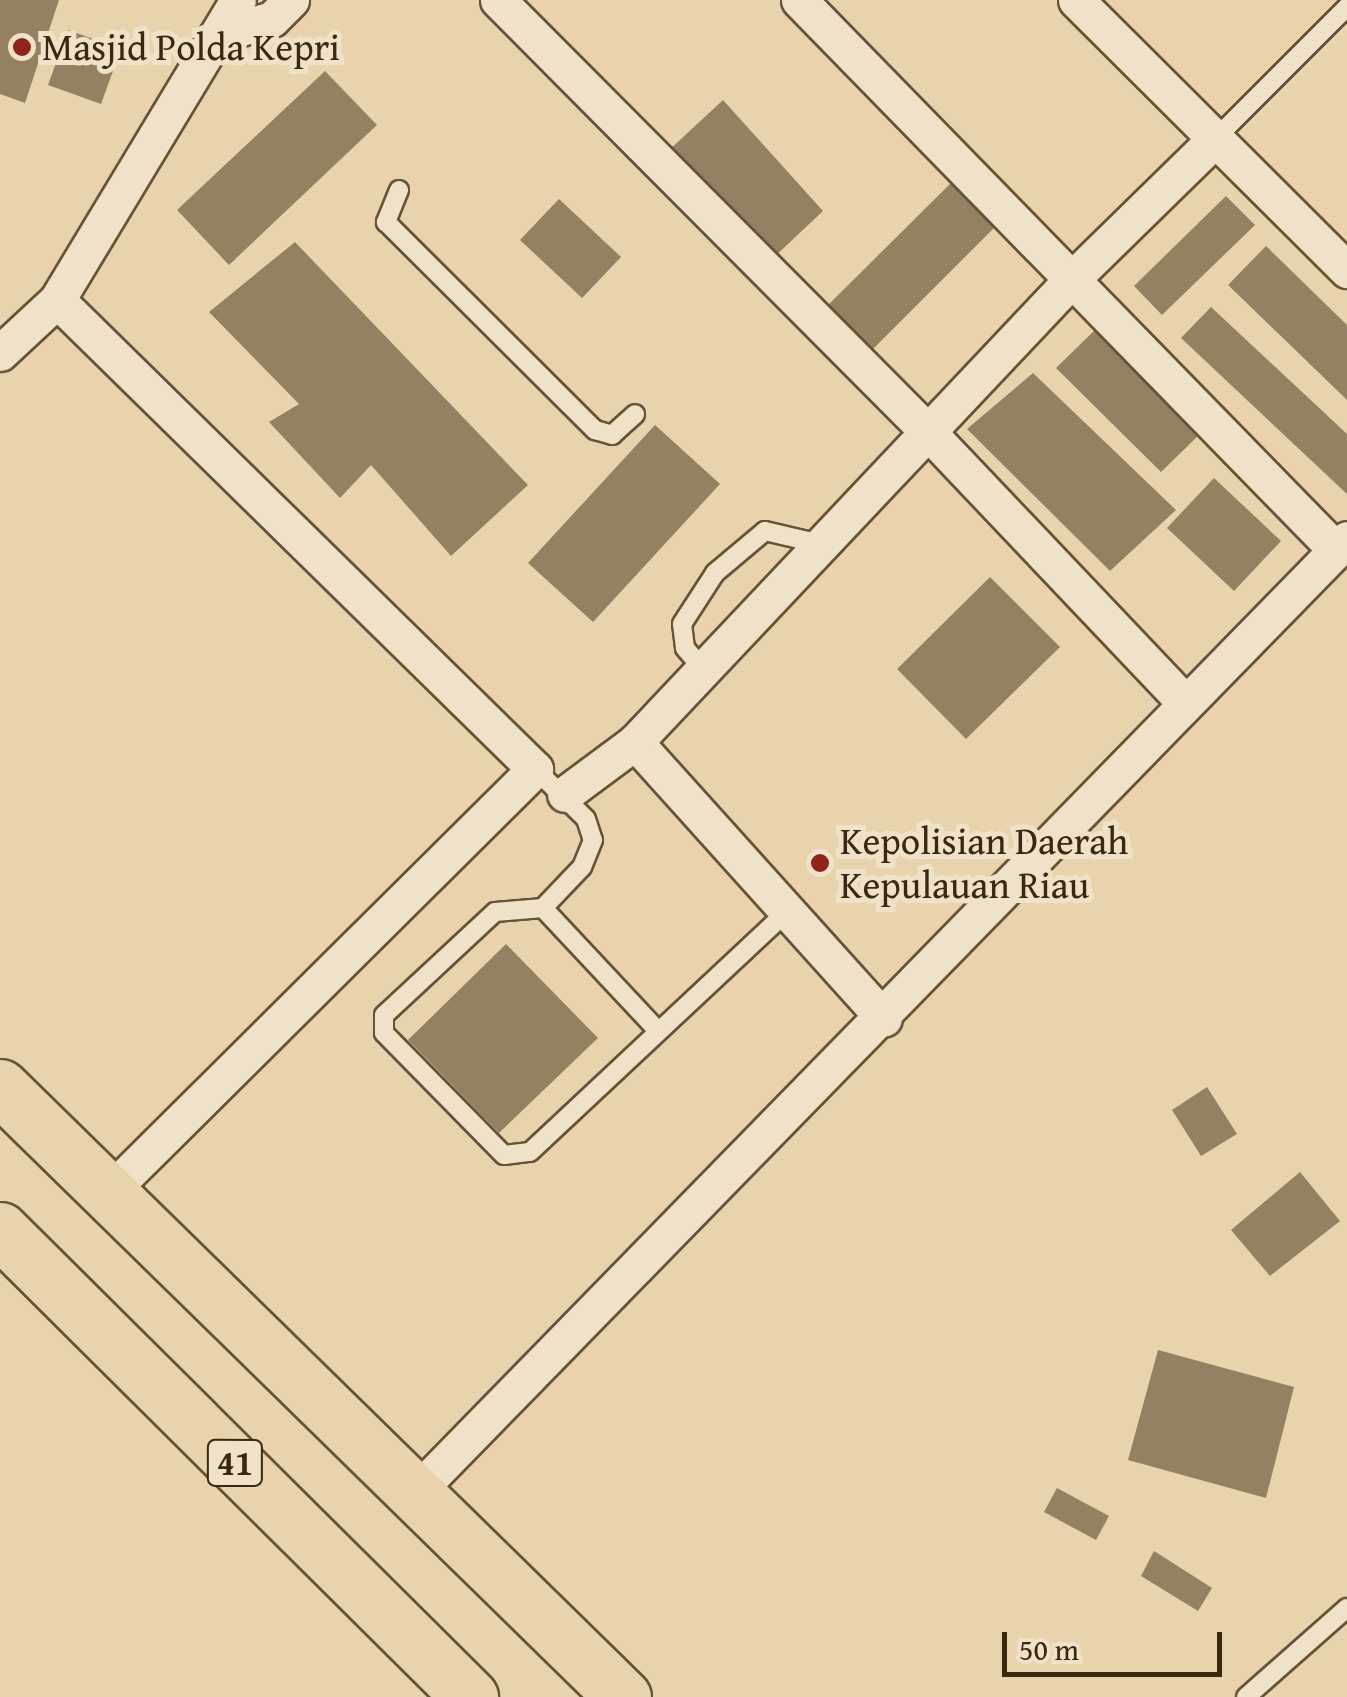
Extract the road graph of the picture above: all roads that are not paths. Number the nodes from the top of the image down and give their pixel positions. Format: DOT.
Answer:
graph roads {
  1 [pos="238,0"];
  2 [pos="498,0"];
  3 [pos="799,0"];
  4 [pos="1076,0"];
  5 [pos="271,6"];
  6 [pos="1346,9"];
  7 [pos="224,33"];
  8 [pos="1216,139"];
  9 [pos="399,190"];
  10 [pos="1347,270"];
  11 [pos="1070,280"];
  12 [pos="56,300"];
  13 [pos="0,354"];
  14 [pos="635,414"];
  15 [pos="930,434"];
  16 [pos="820,544"];
  17 [pos="1341,544"];
  18 [pos="704,670"];
  19 [pos="1184,702"];
  20 [pos="635,742"];
  21 [pos="535,769"];
  22 [pos="565,794"];
  23 [pos="543,908"];
  24 [pos="790,908"];
  25 [pos="884,1019"];
  26 [pos="658,1031"];
  27 [pos="0,1087"];
  28 [pos="107,1194"];
  29 [pos="0,1230"];
  30 [pos="418,1490"];
  31 [pos="1347,1608"];
  32 [pos="470,1697"];
  33 [pos="622,1697"];
  34 [pos="1246,1697"];
  1 -- 7 [label="street"];
  2 -- 15 [label="street"];
  3 -- 11 [label="street"];
  4 -- 8 [label="street"];
  5 -- 7 [label="street"];
  6 -- 8 [label="lane"];
  7 -- 12 [label="street"];
  8 -- 10 [label="street"];
  8 -- 11 [label="street"];
  9 -- 14 [label="lane"];
  11 -- 15 [label="street"];
  11 -- 17 [label="street"];
  12 -- 13 [label="street"];
  12 -- 21 [label="street"];
  15 -- 16 [label="street"];
  15 -- 19 [label="street"];
  16 -- 18 [label="street"];
  16 -- 18 [label="lane"];
  17 -- 19 [label="street"];
  18 -- 20 [label="street"];
  19 -- 25 [label="street"];
  20 -- 22 [label="street"];
  20 -- 24 [label="street"];
  21 -- 22 [label="lane"];
  21 -- 28 [label="street"];
  22 -- 23 [label="lane"];
  23 -- 26 [label="lane"];
  23 -- 26 [label="lane"];
  24 -- 25 [label="street"];
  24 -- 26 [label="lane"];
  25 -- 30 [label="street"];
  27 -- 28 [label="highway"];
  28 -- 30 [label="highway"];
  29 -- 32 [label="highway, 41"];
  30 -- 33 [label="highway"];
  31 -- 34 [label="lane"];
}
